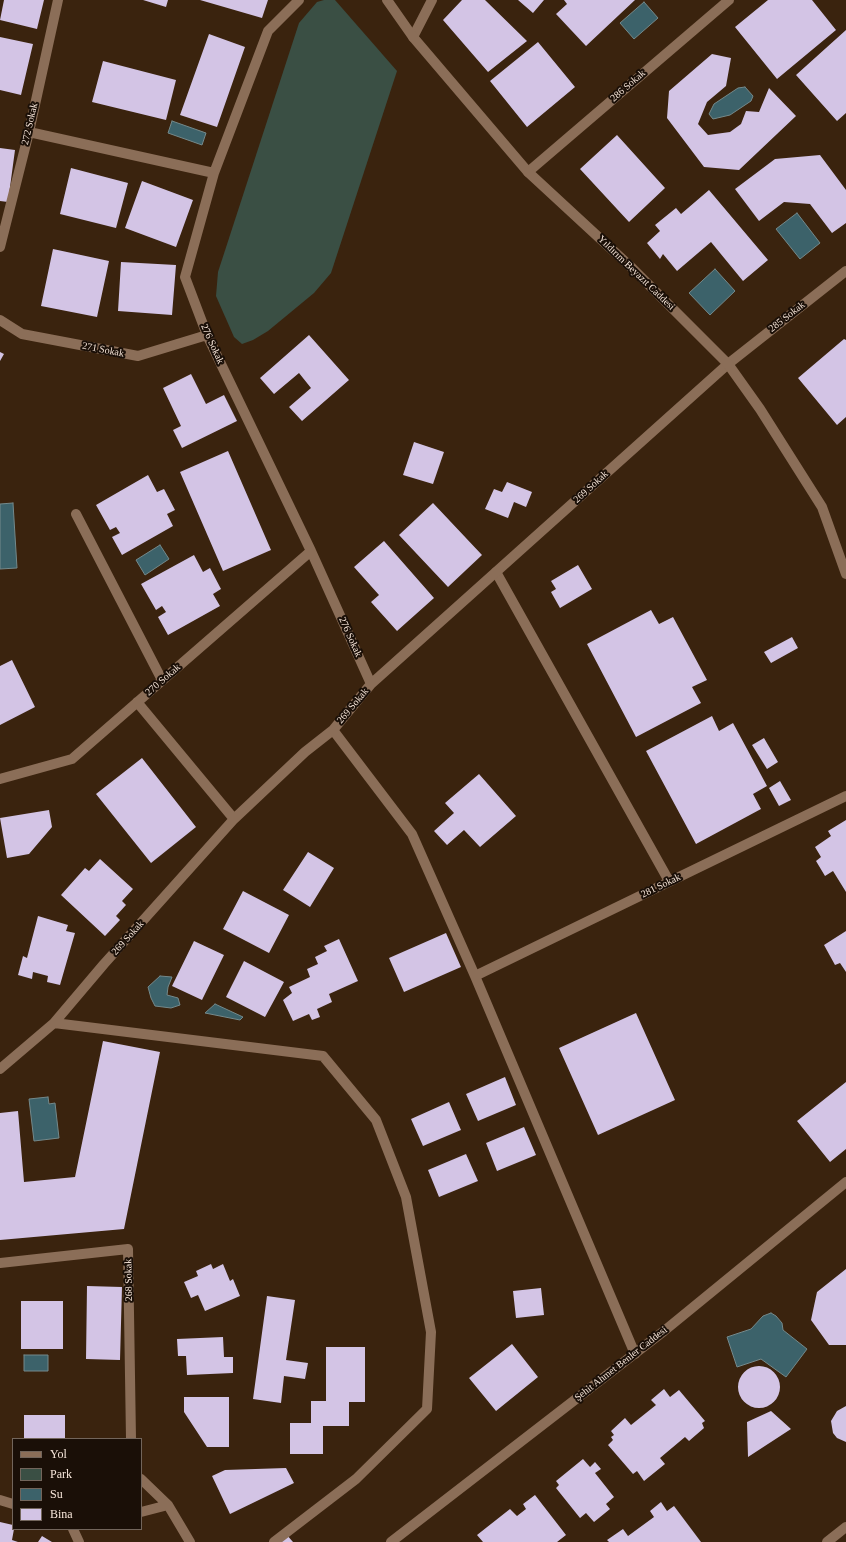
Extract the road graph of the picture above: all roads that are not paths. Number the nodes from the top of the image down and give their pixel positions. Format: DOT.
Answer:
graph roads {
  1 [pos="58,0"];
  2 [pos="299,0"];
  3 [pos="387,0"];
  4 [pos="432,0"];
  5 [pos="729,0"];
  6 [pos="413,37"];
  7 [pos="29,132"];
  8 [pos="528,172"];
  9 [pos="214,173"];
  10 [pos="0,247"];
  11 [pos="846,271"];
  12 [pos="0,320"];
  13 [pos="207,335"];
  14 [pos="728,364"];
  15 [pos="76,514"];
  16 [pos="311,551"];
  17 [pos="496,572"];
  18 [pos="846,574"];
  19 [pos="162,680"];
  20 [pos="371,684"];
  21 [pos="137,702"];
  22 [pos="333,730"];
  23 [pos="0,779"];
  24 [pos="846,796"];
  25 [pos="234,819"];
  26 [pos="670,881"];
  27 [pos="475,976"];
  28 [pos="54,1023"];
  29 [pos="0,1069"];
  30 [pos="846,1182"];
  31 [pos="0,1263"];
  32 [pos="635,1354"];
  33 [pos="131,1438"];
  34 [pos="142,1480"];
  35 [pos="0,1500"];
  36 [pos="12,1504"];
  37 [pos="168,1505"];
  38 [pos="142,1512"];
  39 [pos="846,1527"];
  40 [pos="74,1530"];
  41 [pos="79,1542"];
  42 [pos="190,1542"];
  43 [pos="274,1542"];
  44 [pos="391,1542"];
  45 [pos="827,1542"];
  1 -- 7 [label="street, 272 Sokak"];
  2 -- 9 [label="street, 276 Sokak"];
  3 -- 6 [label="street, Yıldırım Beyazıt Caddesi"];
  4 -- 6 [label="street"];
  5 -- 8 [label="street, 286 Sokak"];
  6 -- 8 [label="street, Yıldırım Beyazıt Caddesi"];
  7 -- 9 [label="street"];
  7 -- 10 [label="street, 272 Sokak"];
  8 -- 14 [label="street, Yıldırım Beyazıt Caddesi"];
  9 -- 13 [label="street, 276 Sokak"];
  11 -- 14 [label="street, 285 Sokak"];
  12 -- 13 [label="street, 271 Sokak"];
  13 -- 16 [label="street, 276 Sokak"];
  14 -- 17 [label="street, 269 Sokak"];
  14 -- 18 [label="street, Yıldırım Beyazıt Caddesi"];
  15 -- 19 [label="street"];
  16 -- 19 [label="street, 270 Sokak"];
  16 -- 20 [label="street, 276 Sokak"];
  17 -- 20 [label="street, 269 Sokak"];
  17 -- 26 [label="street"];
  19 -- 21 [label="street, 270 Sokak"];
  20 -- 22 [label="street, 269 Sokak"];
  21 -- 23 [label="street, 270 Sokak"];
  21 -- 25 [label="street"];
  22 -- 25 [label="street, 269 Sokak"];
  22 -- 27 [label="street"];
  24 -- 26 [label="street, 281 Sokak"];
  25 -- 28 [label="street, 269 Sokak"];
  26 -- 27 [label="street, 281 Sokak"];
  27 -- 32 [label="street"];
  28 -- 29 [label="street, 269 Sokak"];
  28 -- 43 [label="street"];
  30 -- 32 [label="street, Şehit Ahmet Benler Caddesi"];
  31 -- 33 [label="street, 268 Sokak"];
  32 -- 44 [label="street, Şehit Ahmet Benler Caddesi"];
  34 -- 37 [label="street"];
  35 -- 36 [label="street"];
  37 -- 38 [label="street"];
  37 -- 42 [label="street"];
  39 -- 45 [label="street"];
  40 -- 41 [label="street"];
}
